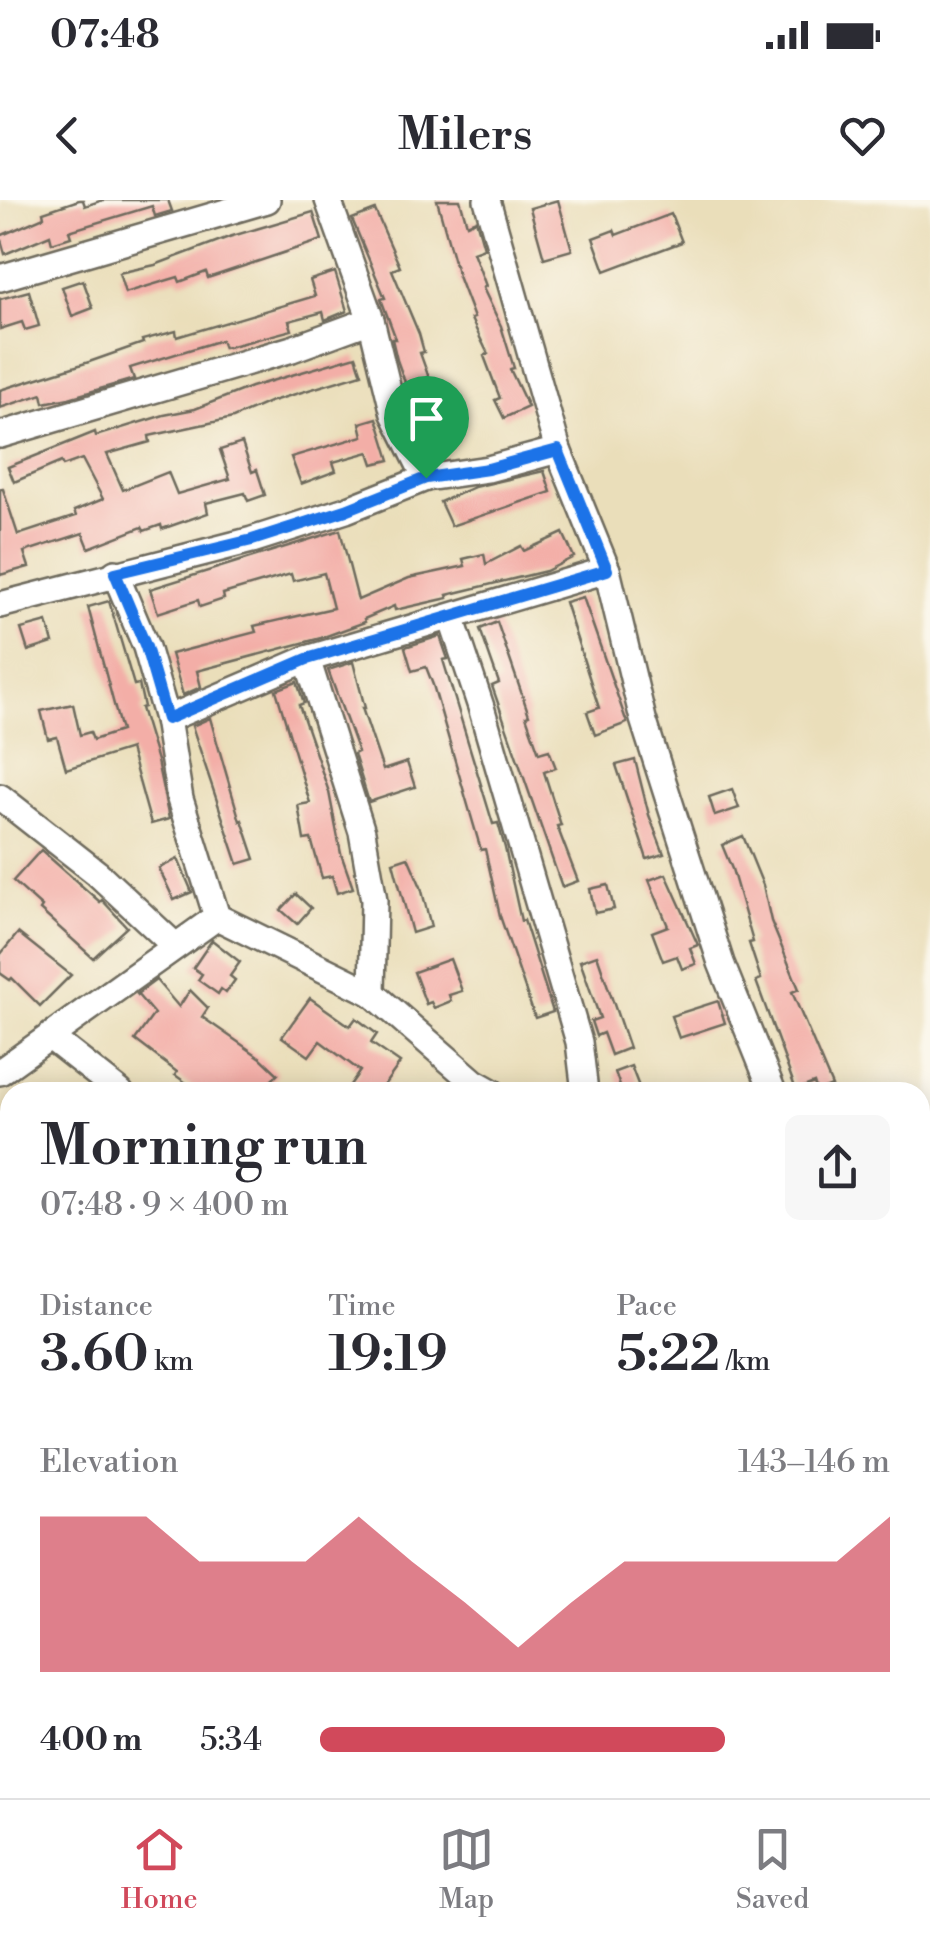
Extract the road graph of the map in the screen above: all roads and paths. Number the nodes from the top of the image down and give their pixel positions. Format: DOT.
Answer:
graph roads {
  1 [pos="266,200"];
  2 [pos="328,200"];
  3 [pos="486,200"];
  4 [pos="0,278"];
  5 [pos="371,320"];
  6 [pos="0,435"];
  7 [pos="558,450"];
  8 [pos="426,478"];
  9 [pos="607,570"];
  10 [pos="115,573"];
  11 [pos="0,604"];
  12 [pos="452,617"];
  13 [pos="307,659"];
  14 [pos="167,719"];
  15 [pos="0,797"];
  16 [pos="217,917"];
  17 [pos="176,946"];
  18 [pos="372,993"];
  19 [pos="50,1037"];
  20 [pos="0,1072"];
  21 [pos="107,1082"];
  22 [pos="474,1082"];
  23 [pos="586,1082"];
  24 [pos="768,1082"];
  1 -- 4 [label="street"];
  2 -- 5 [label="street"];
  3 -- 7 [label="street"];
  5 -- 6 [label="street"];
  5 -- 8 [label="street"];
  7 -- 8 [label="street"];
  7 -- 9 [label="street"];
  8 -- 10 [label="street"];
  9 -- 12 [label="street"];
  9 -- 24 [label="street"];
  10 -- 11 [label="street"];
  10 -- 14 [label="street"];
  12 -- 13 [label="street"];
  12 -- 23 [label="street"];
  13 -- 14 [label="street"];
  13 -- 18 [label="street"];
  14 -- 16 [label="street"];
  15 -- 17 [label="street"];
  16 -- 17 [label="street"];
  16 -- 18 [label="street"];
  17 -- 19 [label="street"];
  18 -- 22 [label="street"];
  19 -- 20 [label="street"];
  19 -- 21 [label="street"];
}
